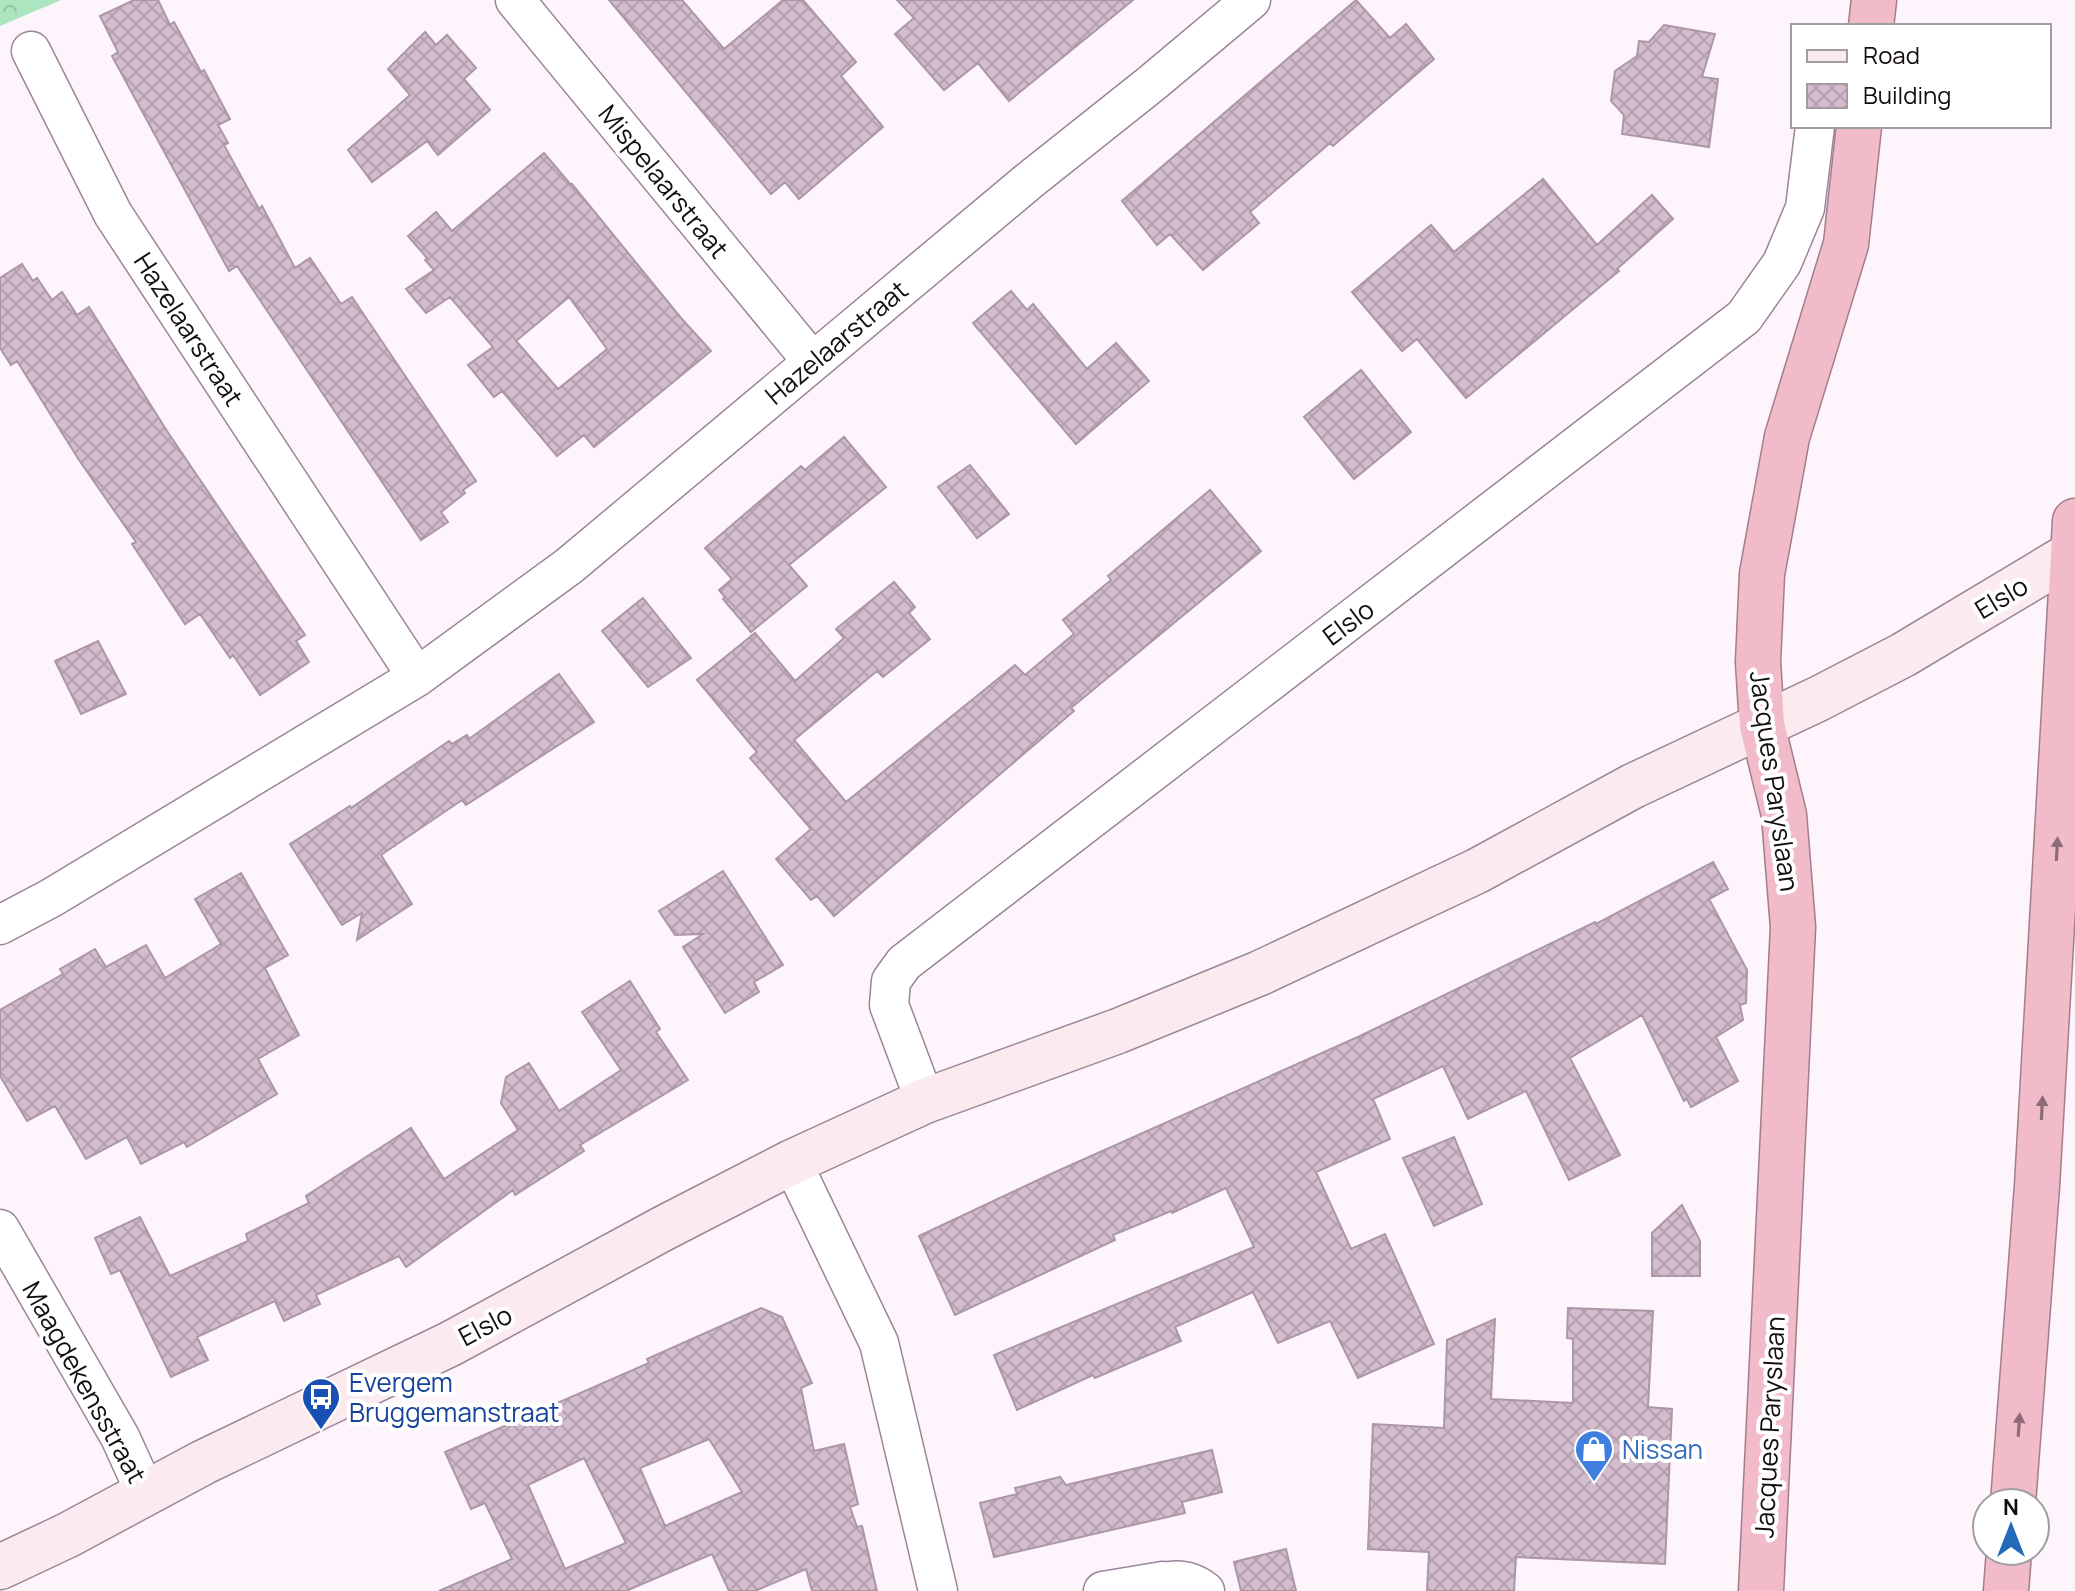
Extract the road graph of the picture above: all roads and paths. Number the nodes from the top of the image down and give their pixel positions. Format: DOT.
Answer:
graph roads {
  1 [pos="515,0"];
  2 [pos="1251,0"];
  3 [pos="1874,0"];
  4 [pos="1871,24"];
  5 [pos="31,51"];
  6 [pos="1815,128"];
  7 [pos="1859,128"];
  8 [pos="812,361"];
  9 [pos="2075,542"];
  10 [pos="417,677"];
  11 [pos="1762,725"];
  12 [pos="0,925"];
  13 [pos="925,1101"];
  14 [pos="792,1162"];
  15 [pos="0,1229"];
  16 [pos="2014,1487"];
  17 [pos="146,1494"];
  18 [pos="0,1567"];
  19 [pos="2008,1567"];
  20 [pos="1154,1586"];
  21 [pos="938,1591"];
  22 [pos="1103,1591"];
  23 [pos="1205,1591"];
  24 [pos="1761,1591"];
  25 [pos="2006,1591"];
  1 -- 8 [label="street, Mispelaarstraat"];
  2 -- 8 [label="street, Hazelaarstraat"];
  3 -- 4 [label="highway"];
  5 -- 10 [label="street, Hazelaarstraat"];
  6 -- 13 [label="street, Elslo"];
  7 -- 11 [label="highway, Jacques Paryslaan"];
  8 -- 10 [label="street, Hazelaarstraat"];
  9 -- 11 [label="street, Elslo"];
  16 -- 9 [label="highway, one-way"];
  10 -- 12 [label="street, Hazelaarstraat"];
  11 -- 13 [label="street, Elslo"];
  11 -- 24 [label="highway, Jacques Paryslaan"];
  13 -- 14 [label="street, Elslo"];
  14 -- 17 [label="street, Elslo"];
  14 -- 21 [label="street"];
  15 -- 17 [label="street, Maagdekensstraat"];
  17 -- 18 [label="street, Elslo"];
  19 -- 25 [label="highway"];
  20 -- 22 [label="street"];
  20 -- 23 [label="street"];
}
